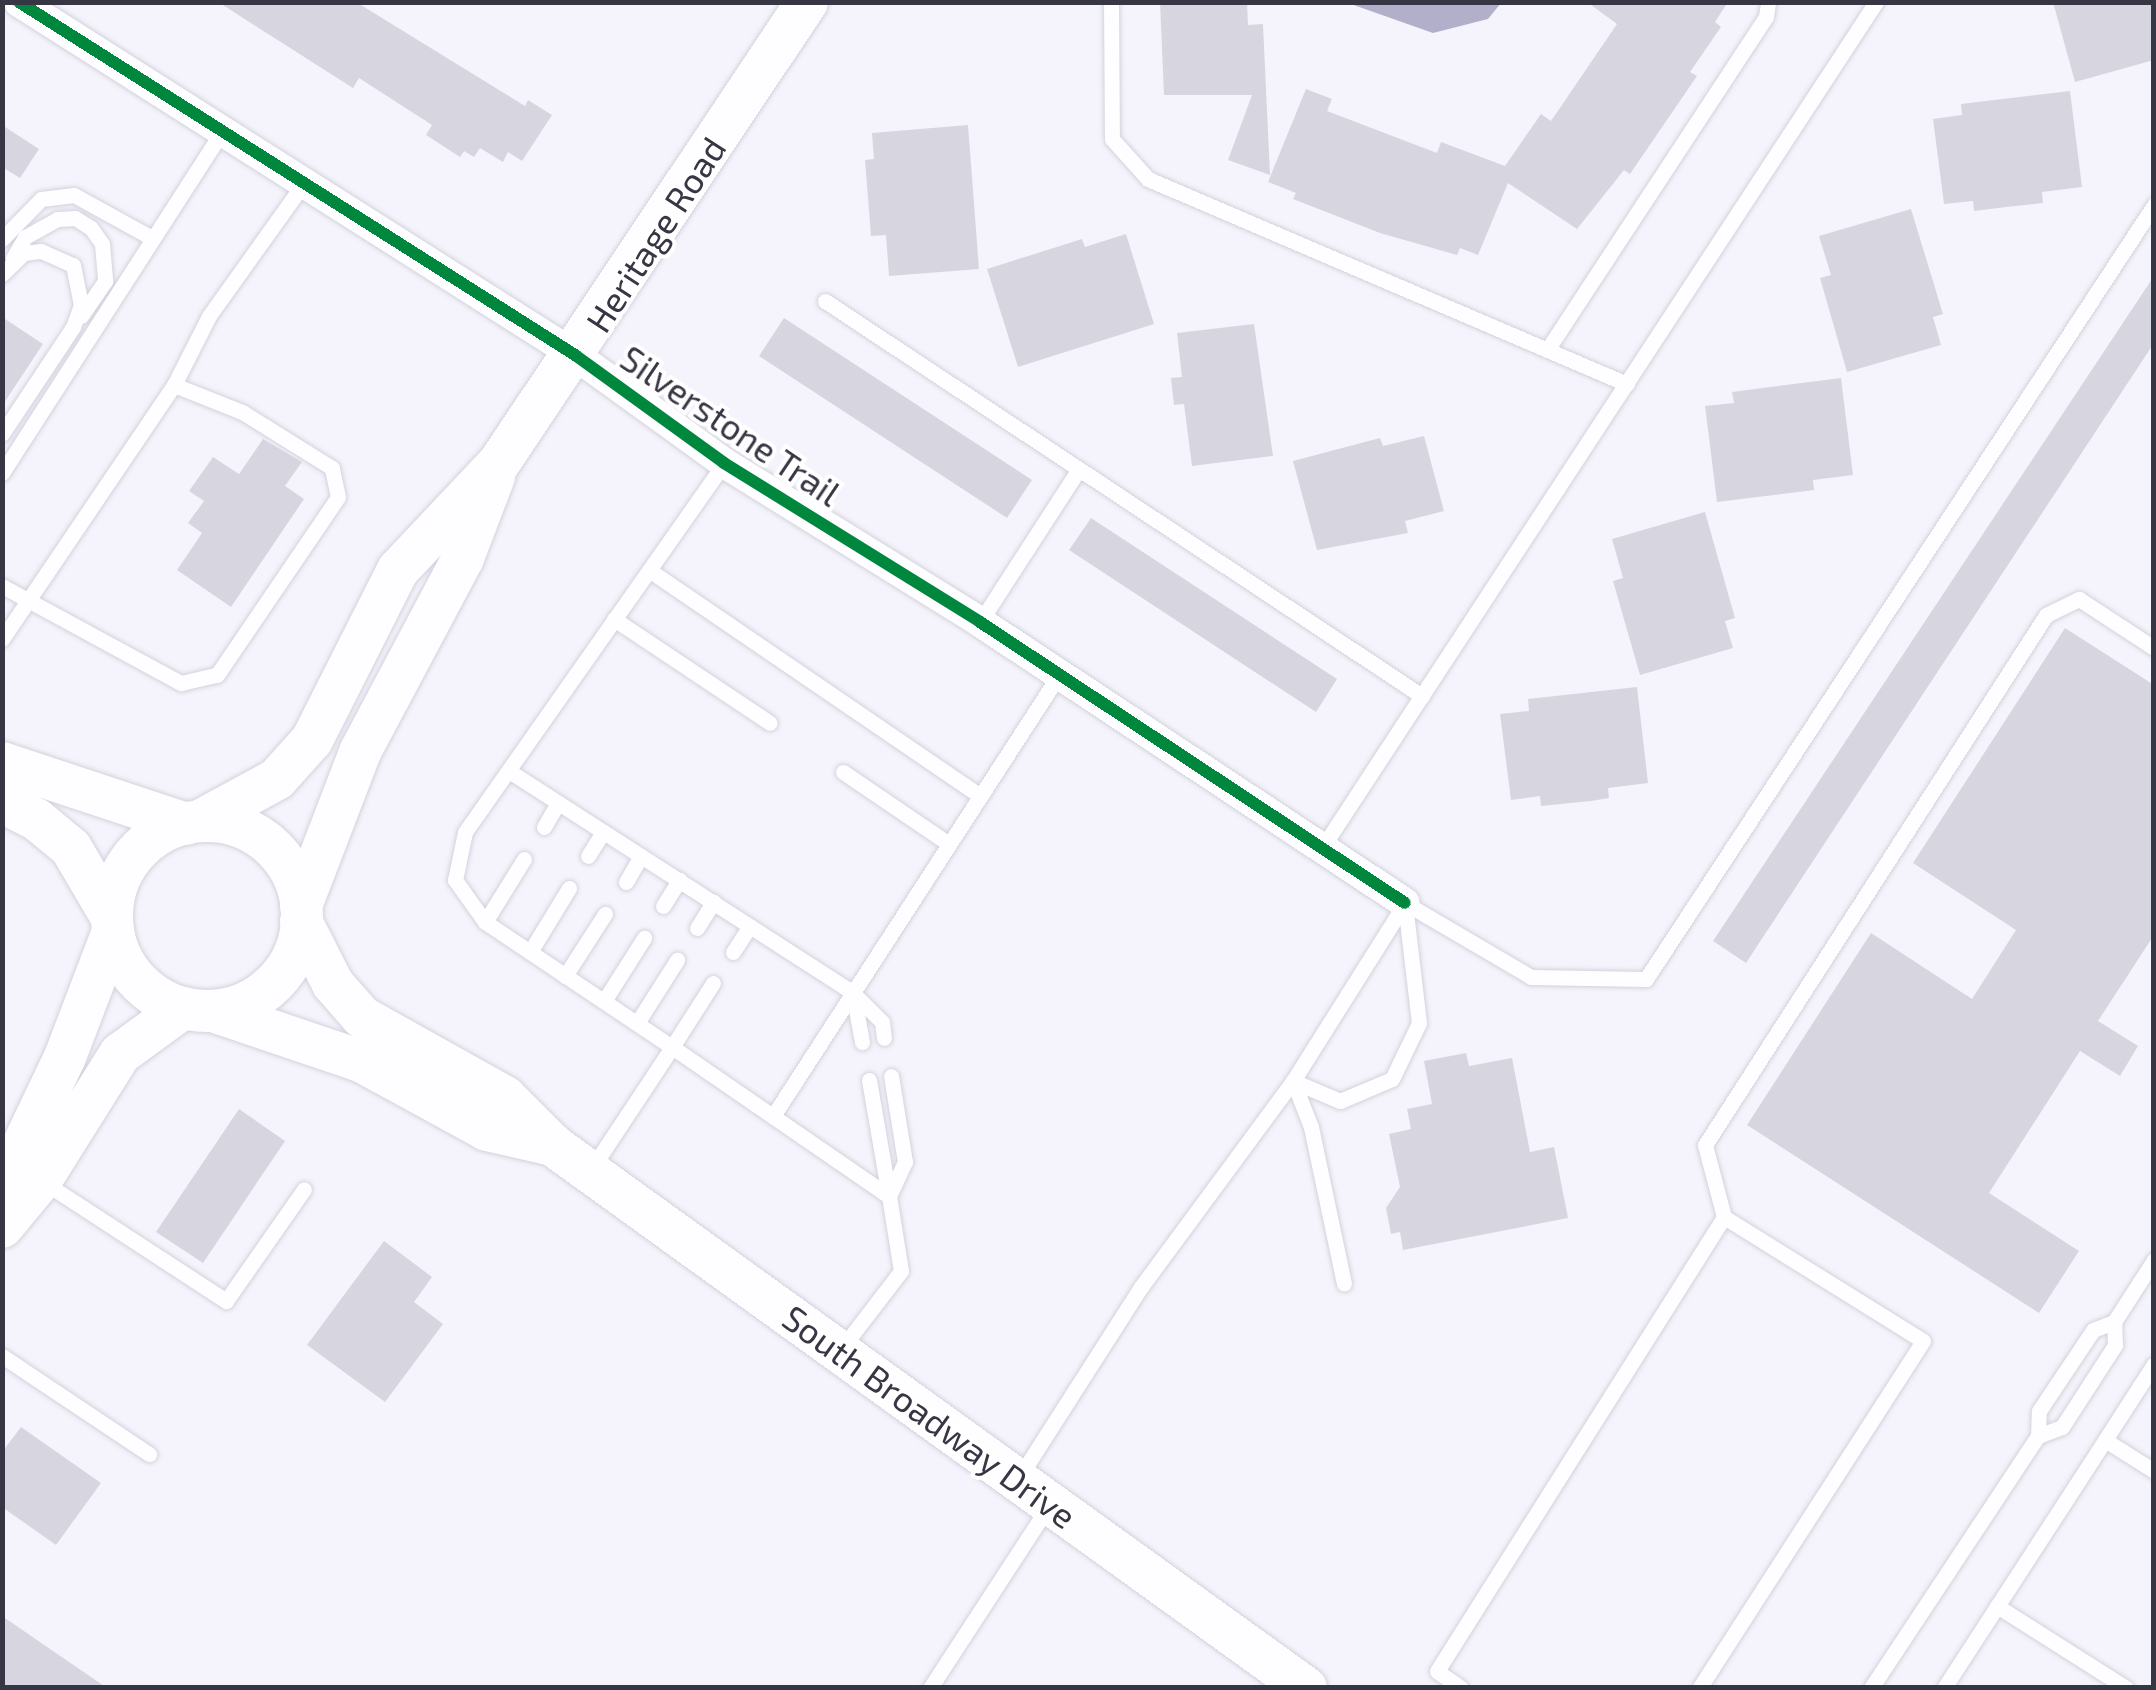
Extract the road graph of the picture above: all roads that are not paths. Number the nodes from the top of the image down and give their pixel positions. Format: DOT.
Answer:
graph roads {
  1 [pos="19,2"];
  2 [pos="808,2"];
  3 [pos="1111,2"];
  4 [pos="1768,2"];
  5 [pos="1876,2"];
  6 [pos="222,131"];
  7 [pos="304,183"];
  8 [pos="2154,204"];
  9 [pos="152,238"];
  10 [pos="2,240"];
  11 [pos="6,269"];
  12 [pos="825,300"];
  13 [pos="73,327"];
  14 [pos="1547,350"];
  15 [pos="575,355"];
  16 [pos="1627,384"];
  17 [pos="174,385"];
  18 [pos="2,434"];
  19 [pos="499,463"];
  20 [pos="724,463"];
  21 [pos="1078,469"];
  22 [pos="2,474"];
  23 [pos="649,570"];
  24 [pos="2,586"];
  25 [pos="27,602"];
  26 [pos="614,619"];
  27 [pos="980,622"];
  28 [pos="2,638"];
  29 [pos="2154,648"];
  30 [pos="1059,675"];
  31 [pos="1422,696"];
  32 [pos="770,723"];
  33 [pos="2,763"];
  34 [pos="508,771"];
  35 [pos="843,772"];
  36 [pos="980,796"];
  37 [pos="2,802"];
  38 [pos="558,803"];
  39 [pos="193,823"];
  40 [pos="544,827"];
  41 [pos="603,832"];
  42 [pos="949,844"];
  43 [pos="1322,848"];
  44 [pos="588,856"];
  45 [pos="642,856"];
  46 [pos="524,859"];
  47 [pos="680,880"];
  48 [pos="626,882"];
  49 [pos="569,888"];
  50 [pos="713,902"];
  51 [pos="1405,903"];
  52 [pos="663,906"];
  53 [pos="301,913"];
  54 [pos="605,914"];
  55 [pos="485,922"];
  56 [pos="113,924"];
  57 [pos="750,926"];
  58 [pos="697,928"];
  59 [pos="644,938"];
  60 [pos="530,952"];
  61 [pos="733,952"];
  62 [pos="678,960"];
  63 [pos="565,976"];
  64 [pos="713,983"];
  65 [pos="854,992"];
  66 [pos="604,1001"];
  67 [pos="198,1009"];
  68 [pos="637,1023"];
  69 [pos="884,1038"];
  70 [pos="862,1042"];
  71 [pos="672,1047"];
  72 [pos="891,1076"];
  73 [pos="869,1080"];
  74 [pos="1293,1081"];
  75 [pos="773,1116"];
  76 [pos="554,1146"];
  77 [pos="14,1171"];
  78 [pos="590,1172"];
  79 [pos="304,1190"];
  80 [pos="889,1196"];
  81 [pos="1724,1217"];
  82 [pos="2,1227"];
  83 [pos="2154,1260"];
  84 [pos="1344,1284"];
  85 [pos="2114,1322"];
  86 [pos="839,1351"];
  87 [pos="2,1356"];
  88 [pos="2154,1364"];
  89 [pos="2038,1436"];
  90 [pos="2104,1440"];
  91 [pos="149,1454"];
  92 [pos="2154,1471"];
  93 [pos="1034,1491"];
  94 [pos="1998,1606"];
  95 [pos="930,1688"];
  96 [pos="1306,1688"];
  97 [pos="1462,1688"];
  98 [pos="1699,1688"];
  99 [pos="1871,1688"];
  100 [pos="1944,1688"];
  101 [pos="2126,1688"];
  1 -- 6 [label="street, Silverstone Trail"];
  2 -- 15 [label="main road, Heritage Road"];
  3 -- 14 [label="lane"];
  4 -- 14 [label="lane"];
  5 -- 16 [label="lane"];
  6 -- 7 [label="street, Silverstone Trail"];
  6 -- 9 [label="lane"];
  7 -- 15 [label="street, Silverstone Trail"];
  7 -- 17 [label="lane"];
  8 -- 51 [label="lane"];
  9 -- 10 [label="lane"];
  9 -- 22 [label="lane"];
  11 -- 13 [label="lane"];
  11 -- 13 [label="lane"];
  12 -- 21 [label="lane"];
  13 -- 18 [label="lane"];
  14 -- 16 [label="lane"];
  15 -- 19 [label="main road, Heritage Road"];
  15 -- 20 [label="street, Silverstone Trail"];
  16 -- 31 [label="lane"];
  17 -- 25 [label="lane"];
  17 -- 25 [label="lane"];
  19 -- 39 [label="main road, Heritage Road"];
  19 -- 53 [label="main road, Heritage Road"];
  20 -- 23 [label="lane"];
  20 -- 27 [label="street, Silverstone Trail"];
  21 -- 27 [label="lane"];
  21 -- 31 [label="lane"];
  23 -- 26 [label="lane"];
  23 -- 36 [label="lane"];
  24 -- 25 [label="lane"];
  25 -- 28 [label="lane"];
  26 -- 32 [label="lane"];
  26 -- 34 [label="lane"];
  27 -- 30 [label="street, Silverstone Trail"];
  29 -- 81 [label="lane"];
  30 -- 36 [label="lane"];
  30 -- 43 [label="street, Silverstone Trail"];
  31 -- 43 [label="lane"];
  33 -- 39 [label="main road"];
  34 -- 38 [label="lane"];
  34 -- 55 [label="lane"];
  35 -- 42 [label="lane"];
  36 -- 42 [label="lane"];
  37 -- 56 [label="main road"];
  38 -- 40 [label="lane"];
  38 -- 41 [label="lane"];
  39 -- 53 [label="main road"];
  39 -- 56 [label="main road"];
  41 -- 44 [label="lane"];
  41 -- 45 [label="lane"];
  42 -- 65 [label="lane"];
  43 -- 51 [label="street, Silverstone Trail"];
  45 -- 47 [label="lane"];
  45 -- 48 [label="lane"];
  46 -- 55 [label="lane"];
  47 -- 50 [label="lane"];
  47 -- 52 [label="lane"];
  49 -- 60 [label="lane"];
  50 -- 57 [label="lane"];
  50 -- 58 [label="lane"];
  51 -- 74 [label="lane"];
  51 -- 74 [label="lane"];
  53 -- 67 [label="main road"];
  53 -- 76 [label="main road, South Broadway Drive"];
  54 -- 63 [label="lane"];
  55 -- 60 [label="lane"];
  56 -- 67 [label="main road"];
  56 -- 77 [label="main road"];
  57 -- 61 [label="lane"];
  57 -- 65 [label="lane"];
  59 -- 66 [label="lane"];
  60 -- 63 [label="lane"];
  62 -- 68 [label="lane"];
  63 -- 66 [label="lane"];
  64 -- 71 [label="lane"];
  65 -- 69 [label="lane"];
  65 -- 70 [label="lane"];
  65 -- 75 [label="lane"];
  66 -- 68 [label="lane"];
  67 -- 76 [label="main road, South Broadway Drive"];
  67 -- 77 [label="main road"];
  68 -- 71 [label="lane"];
  71 -- 75 [label="lane"];
  71 -- 78 [label="lane"];
  72 -- 80 [label="lane"];
  73 -- 80 [label="lane"];
  74 -- 84 [label="lane"];
  74 -- 93 [label="lane"];
  75 -- 80 [label="lane"];
  76 -- 78 [label="main road, South Broadway Drive"];
  77 -- 79 [label="lane"];
  77 -- 82 [label="main road"];
  78 -- 86 [label="main road, South Broadway Drive"];
  80 -- 86 [label="lane"];
  81 -- 97 [label="lane"];
  81 -- 98 [label="lane"];
  83 -- 85 [label="lane"];
  85 -- 89 [label="lane"];
  85 -- 89 [label="lane"];
  86 -- 93 [label="main road, South Broadway Drive"];
  87 -- 91 [label="lane"];
  88 -- 90 [label="lane"];
  89 -- 99 [label="lane"];
  90 -- 92 [label="lane"];
  90 -- 94 [label="lane"];
  93 -- 95 [label="lane"];
  93 -- 96 [label="main road, South Broadway Drive"];
  94 -- 100 [label="lane"];
  94 -- 101 [label="lane"];
}
